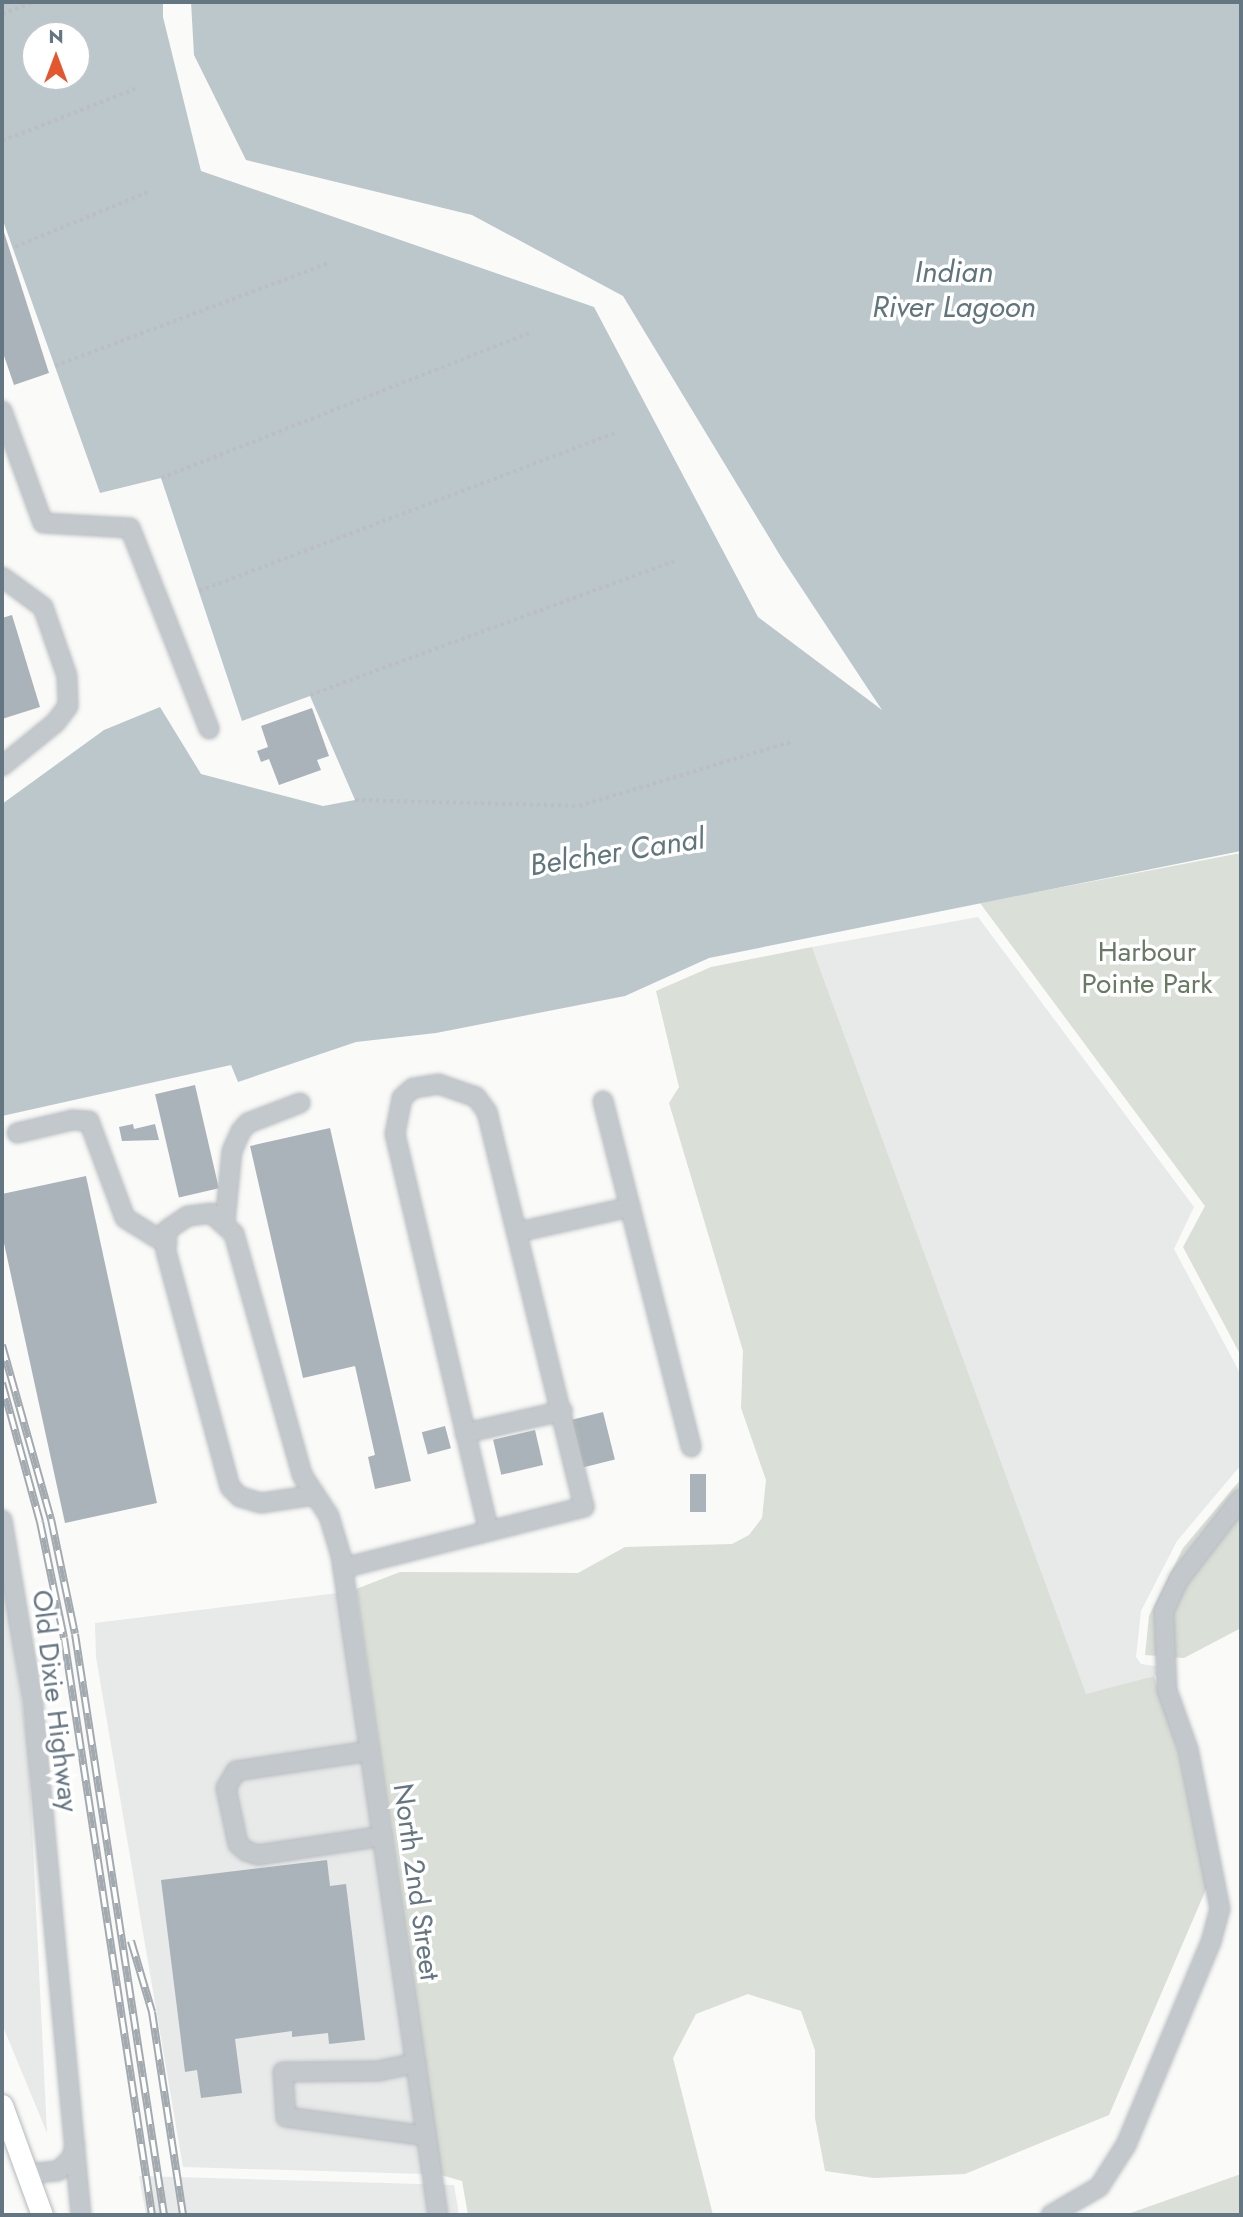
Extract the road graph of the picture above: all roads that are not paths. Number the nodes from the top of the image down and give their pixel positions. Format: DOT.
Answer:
graph roads {
  1 [pos="2,411"];
  2 [pos="2,577"];
  3 [pos="209,729"];
  4 [pos="2,766"];
  5 [pos="603,1101"];
  6 [pos="300,1103"];
  7 [pos="17,1133"];
  8 [pos="630,1207"];
  9 [pos="225,1222"];
  10 [pos="517,1232"];
  11 [pos="167,1244"];
  12 [pos="563,1412"];
  13 [pos="465,1433"];
  14 [pos="691,1447"];
  15 [pos="314,1495"];
  16 [pos="1241,1499"];
  17 [pos="2,1520"];
  18 [pos="489,1531"];
  19 [pos="342,1562"];
  20 [pos="370,1751"];
  21 [pos="383,1836"];
  22 [pos="416,2063"];
  23 [pos="2,2105"];
  24 [pos="426,2136"];
  25 [pos="76,2141"];
  26 [pos="27,2174"];
  27 [pos="42,2215"];
  28 [pos="81,2215"];
  29 [pos="438,2215"];
  30 [pos="1051,2215"];
  1 -- 3 [label="street"];
  2 -- 4 [label="street"];
  5 -- 8 [label="street"];
  6 -- 9 [label="street"];
  7 -- 11 [label="street"];
  8 -- 10 [label="street"];
  8 -- 14 [label="street"];
  9 -- 11 [label="street"];
  9 -- 15 [label="street, North 2nd Street"];
  10 -- 12 [label="street"];
  10 -- 13 [label="street"];
  11 -- 15 [label="street"];
  12 -- 13 [label="street"];
  12 -- 18 [label="street"];
  13 -- 18 [label="street"];
  15 -- 19 [label="street, North 2nd Street"];
  16 -- 30 [label="street"];
  17 -- 25 [label="street, Old Dixie Highway"];
  18 -- 19 [label="street"];
  19 -- 20 [label="street, North 2nd Street"];
  20 -- 21 [label="street, North 2nd Street"];
  20 -- 21 [label="street"];
  21 -- 22 [label="street, North 2nd Street"];
  22 -- 24 [label="street, North 2nd Street"];
  22 -- 24 [label="street"];
  23 -- 26 [label="main road"];
  24 -- 29 [label="street, North 2nd Street"];
  25 -- 26 [label="street"];
  25 -- 28 [label="street, Old Dixie Highway"];
  26 -- 27 [label="main road"];
}
